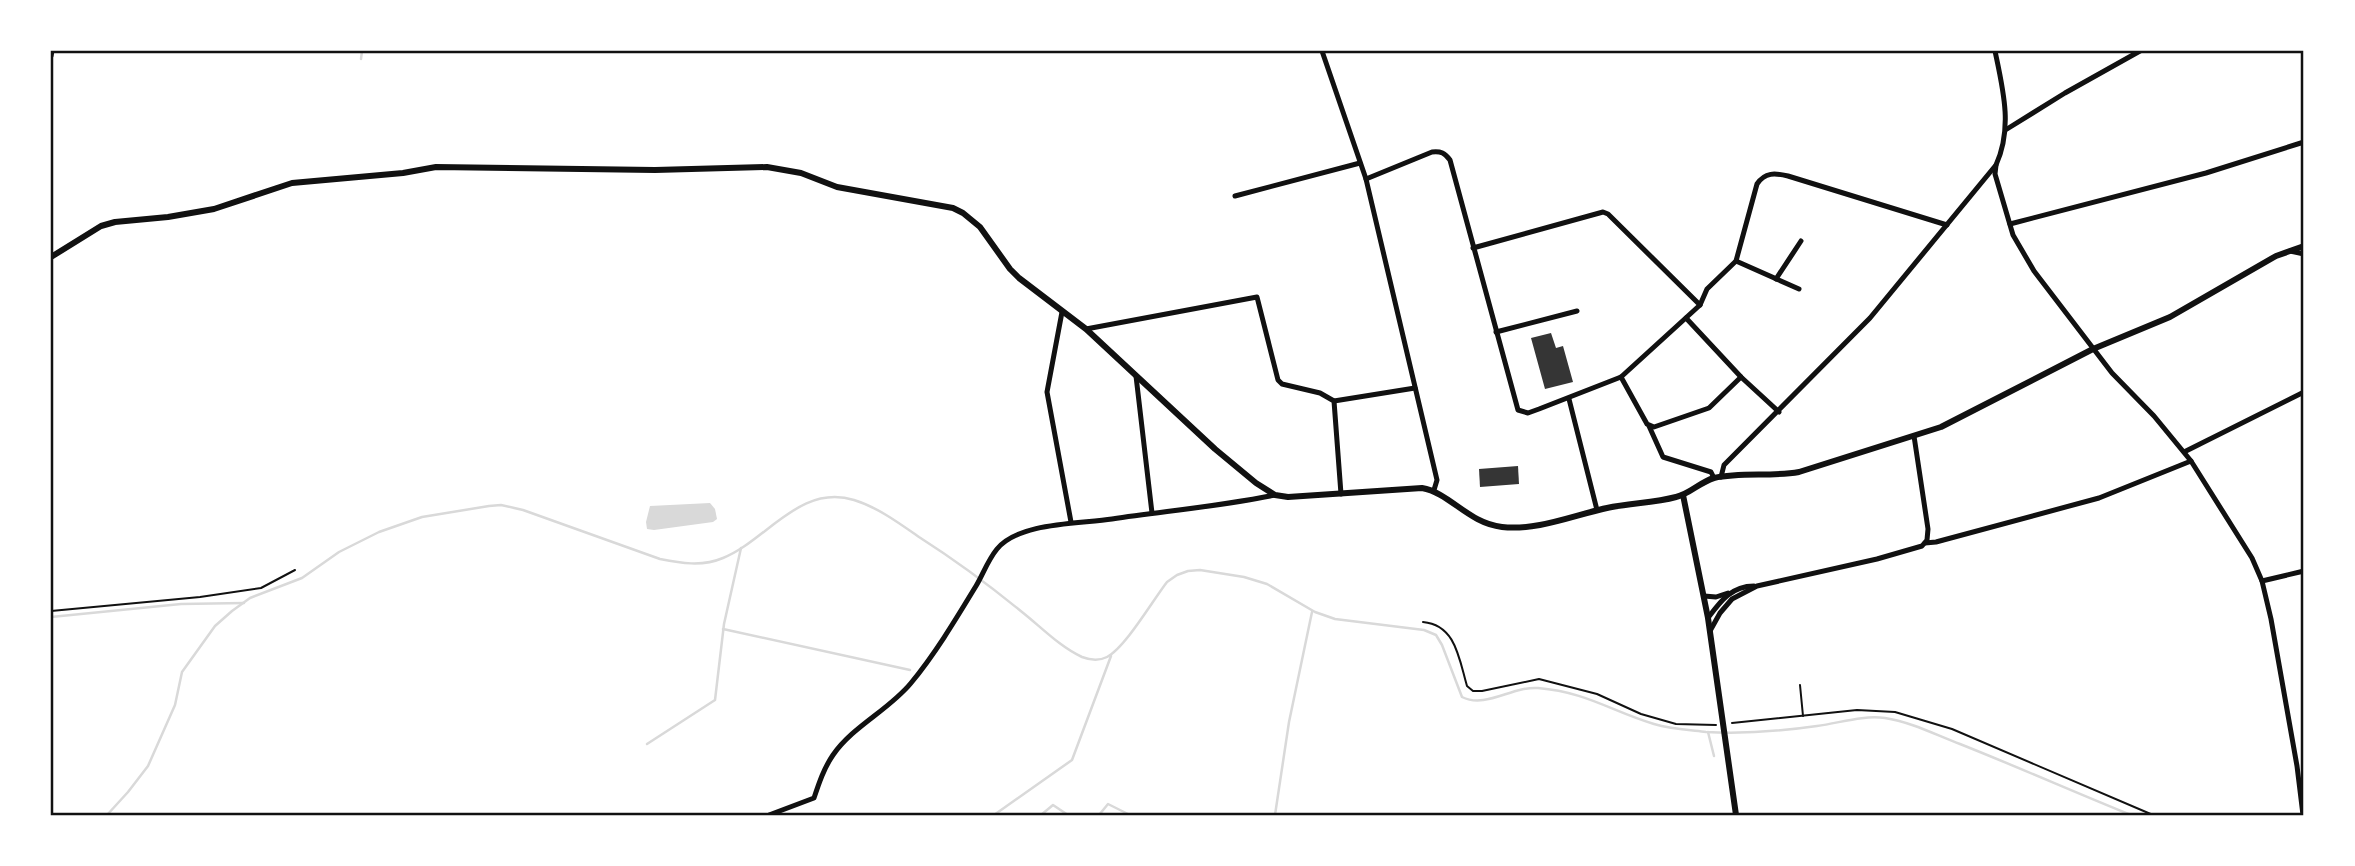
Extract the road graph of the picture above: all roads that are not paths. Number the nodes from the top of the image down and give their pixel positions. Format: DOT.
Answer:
graph roads {
  1 [pos="1322,51"];
  2 [pos="1995,51"];
  3 [pos="2140,51"];
  4 [pos="2007,130"];
  5 [pos="2304,142"];
  6 [pos="1360,163"];
  7 [pos="1996,165"];
  8 [pos="1366,179"];
  9 [pos="1234,196"];
  10 [pos="2010,224"];
  11 [pos="1947,225"];
  12 [pos="1801,242"];
  13 [pos="2304,246"];
  14 [pos="1474,248"];
  15 [pos="2290,251"];
  16 [pos="2304,254"];
  17 [pos="51,257"];
  18 [pos="1736,261"];
  19 [pos="1776,279"];
  20 [pos="1799,289"];
  21 [pos="1700,305"];
  22 [pos="1577,311"];
  23 [pos="1062,312"];
  24 [pos="1686,317"];
  25 [pos="1086,329"];
  26 [pos="1496,332"];
  27 [pos="2093,349"];
  28 [pos="1136,376"];
  29 [pos="1621,376"];
  30 [pos="1741,377"];
  31 [pos="1415,388"];
  32 [pos="2304,392"];
  33 [pos="1569,399"];
  34 [pos="1334,401"];
  35 [pos="1779,412"];
  36 [pos="1652,427"];
  37 [pos="1914,436"];
  38 [pos="2184,452"];
  39 [pos="2191,461"];
  40 [pos="1718,478"];
  41 [pos="1435,487"];
  42 [pos="1340,494"];
  43 [pos="1275,495"];
  44 [pos="1683,495"];
  45 [pos="1597,510"];
  46 [pos="1152,513"];
  47 [pos="1071,522"];
  48 [pos="1925,543"];
  49 [pos="2304,571"];
  50 [pos="2262,581"];
  51 [pos="1757,586"];
  52 [pos="1728,593"];
  53 [pos="1704,596"];
  54 [pos="1708,618"];
  55 [pos="1710,632"];
  56 [pos="769,815"];
  57 [pos="1736,815"];
  58 [pos="2303,815"];
  1 -- 6 [label="street"];
  2 -- 4 [label="street"];
  3 -- 4 [label="street"];
  4 -- 7 [label="street"];
  5 -- 10 [label="street"];
  6 -- 8 [label="street"];
  6 -- 9 [label="street"];
  7 -- 10 [label="street"];
  7 -- 11 [label="street"];
  8 -- 14 [label="street"];
  8 -- 31 [label="street"];
  10 -- 27 [label="street"];
  11 -- 18 [label="street"];
  11 -- 35 [label="street"];
  12 -- 19 [label="street"];
  13 -- 15 [label="street"];
  14 -- 21 [label="street"];
  14 -- 26 [label="street"];
  15 -- 16 [label="street"];
  15 -- 27 [label="street"];
  17 -- 23 [label="street"];
  18 -- 19 [label="street"];
  18 -- 21 [label="street"];
  19 -- 20 [label="street"];
  21 -- 24 [label="street"];
  22 -- 26 [label="street"];
  23 -- 25 [label="street"];
  23 -- 47 [label="street"];
  24 -- 29 [label="street"];
  24 -- 30 [label="street"];
  25 -- 28 [label="street"];
  25 -- 34 [label="street"];
  26 -- 33 [label="street"];
  27 -- 37 [label="street"];
  27 -- 38 [label="street"];
  28 -- 43 [label="street"];
  28 -- 46 [label="street"];
  29 -- 33 [label="street"];
  29 -- 36 [label="street"];
  30 -- 35 [label="street"];
  30 -- 36 [label="street"];
  31 -- 34 [label="street"];
  31 -- 41 [label="street"];
  32 -- 38 [label="street"];
  33 -- 45 [label="street"];
  34 -- 42 [label="street"];
  35 -- 40 [label="street"];
  36 -- 40 [label="street"];
  37 -- 40 [label="street"];
  37 -- 48 [label="street"];
  38 -- 39 [label="street"];
  39 -- 48 [label="street"];
  39 -- 50 [label="street"];
  40 -- 44 [label="street"];
  41 -- 42 [label="street"];
  41 -- 45 [label="street"];
  42 -- 43 [label="street"];
  43 -- 46 [label="street"];
  44 -- 45 [label="street"];
  44 -- 53 [label="street"];
  46 -- 47 [label="street"];
  47 -- 56 [label="street"];
  48 -- 51 [label="street"];
  49 -- 50 [label="street"];
  50 -- 58 [label="street"];
  51 -- 52 [label="street"];
  51 -- 55 [label="street"];
  52 -- 53 [label="street"];
  52 -- 54 [label="street"];
  53 -- 54 [label="street"];
  54 -- 55 [label="street"];
  55 -- 57 [label="street"];
}
